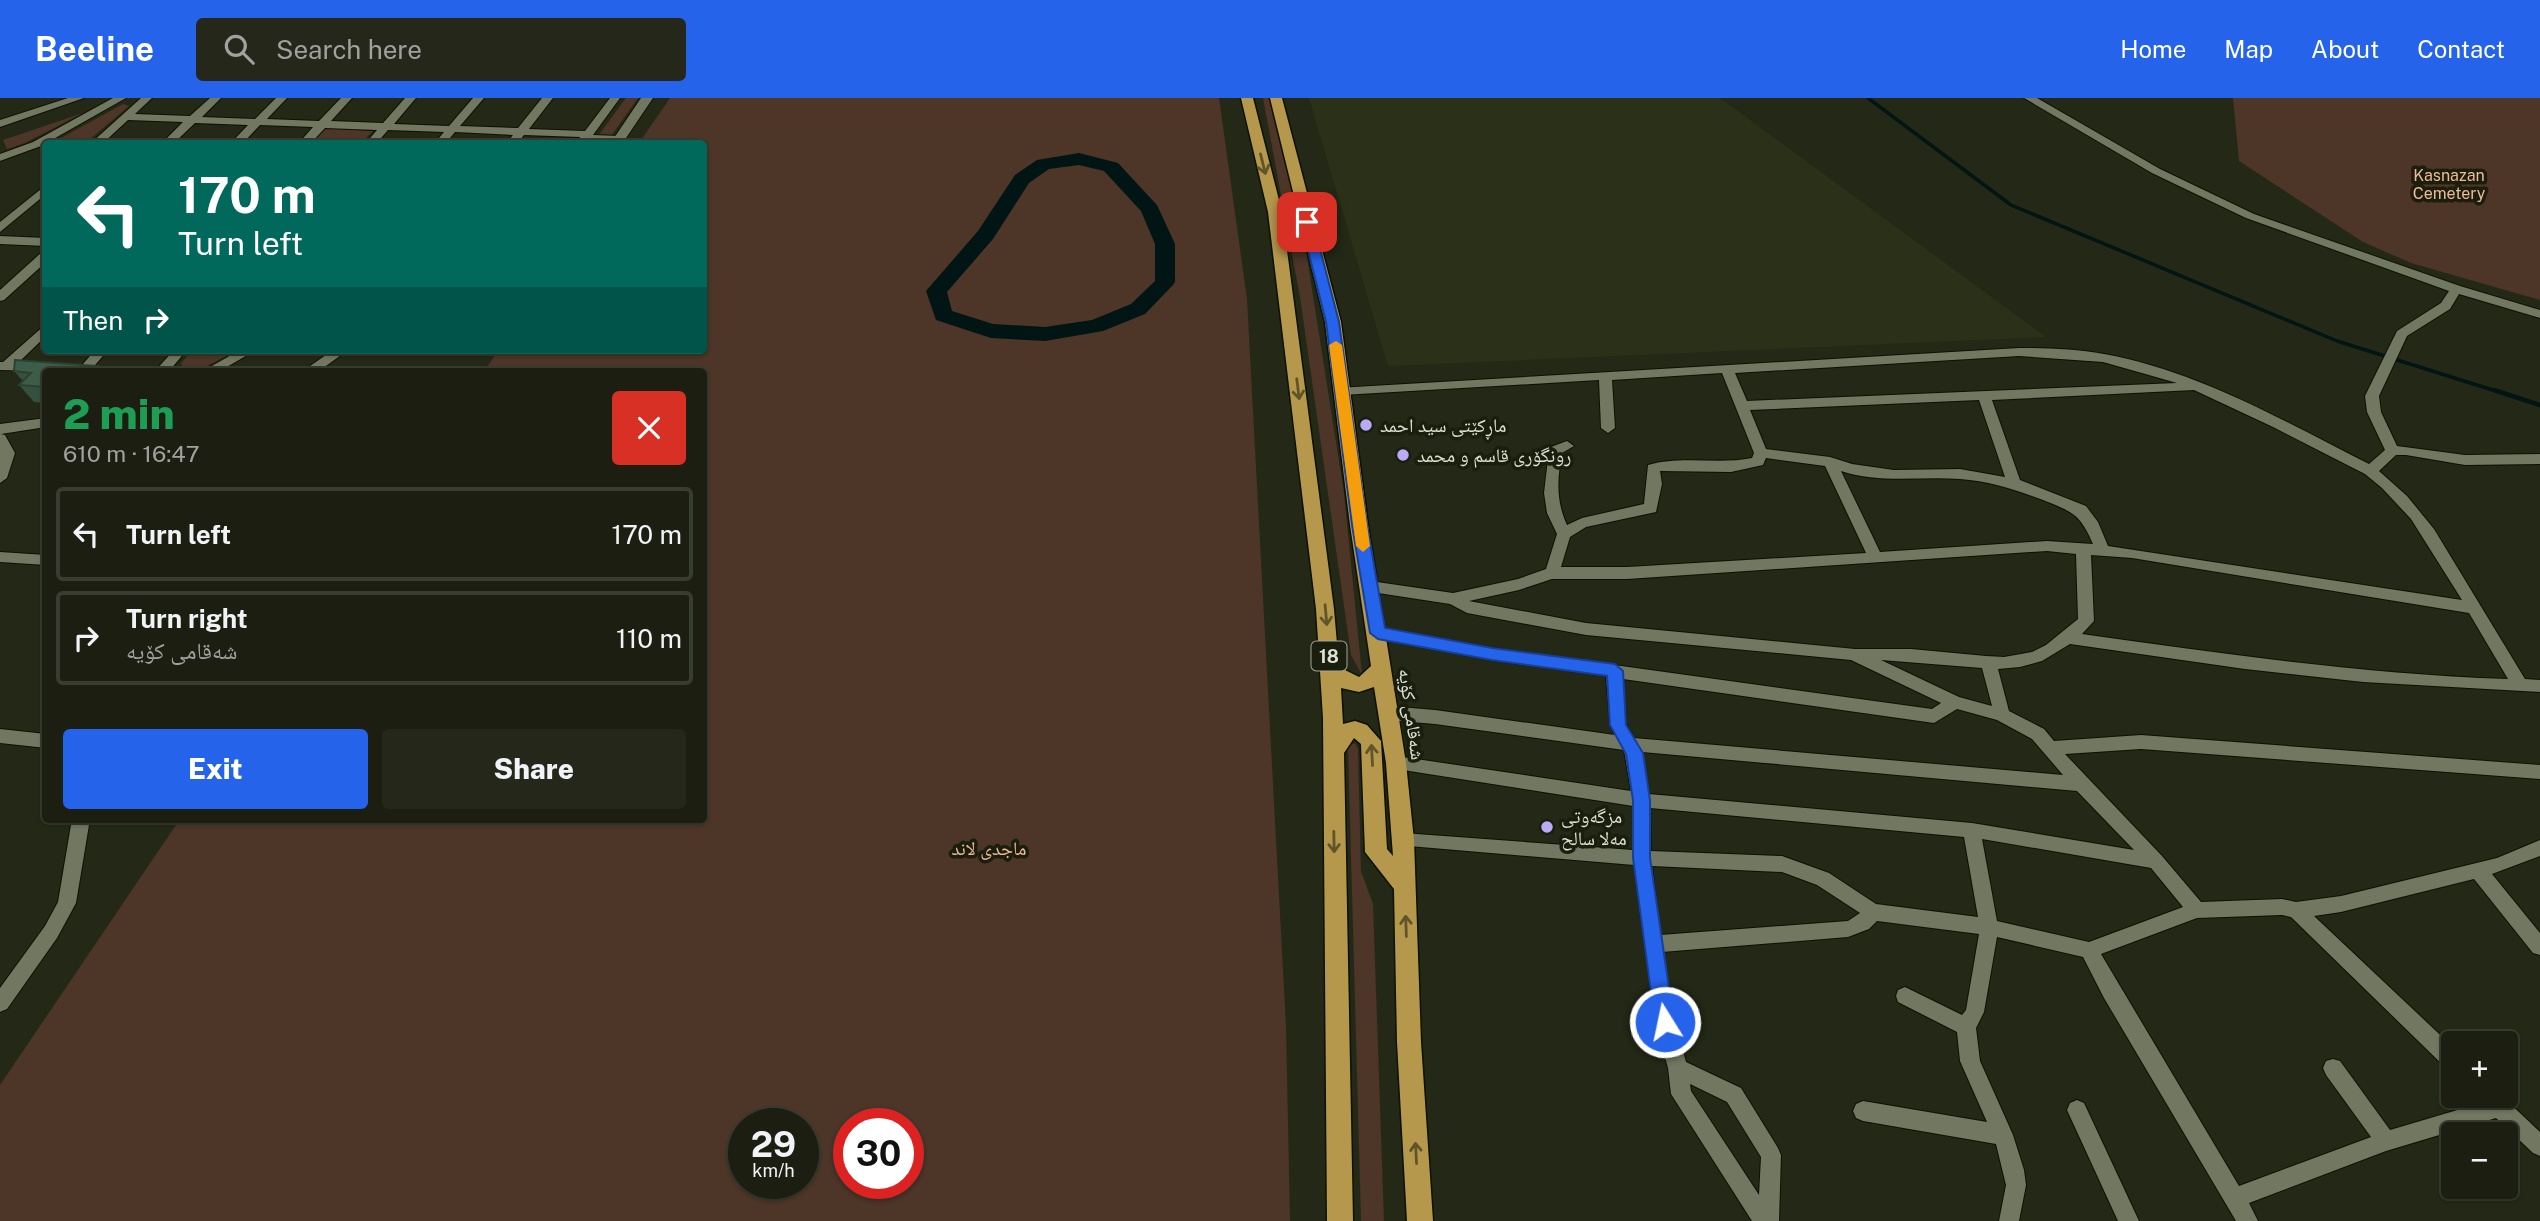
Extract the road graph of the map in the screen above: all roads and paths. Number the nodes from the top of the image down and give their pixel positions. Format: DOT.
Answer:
graph roads {
  1 [pos="79,98"];
  2 [pos="121,98"];
  3 [pos="147,98"];
  4 [pos="216,98"];
  5 [pos="282,98"];
  6 [pos="347,98"];
  7 [pos="411,98"];
  8 [pos="479,98"];
  9 [pos="548,98"];
  10 [pos="615,98"];
  11 [pos="647,98"];
  12 [pos="1247,98"];
  13 [pos="1276,98"];
  14 [pos="2029,98"];
  15 [pos="125,117"];
  16 [pos="192,120"];
  17 [pos="257,123"];
  18 [pos="0,124"];
  19 [pos="321,124"];
  20 [pos="385,127"];
  21 [pos="452,129"];
  22 [pos="520,132"];
  23 [pos="586,136"];
  24 [pos="620,137"];
  25 [pos="99,140"];
  26 [pos="170,140"];
  27 [pos="239,140"];
  28 [pos="307,140"];
  29 [pos="374,140"];
  30 [pos="442,140"];
  31 [pos="514,140"];
  32 [pos="15,153"];
  33 [pos="0,158"];
  34 [pos="0,165"];
  35 [pos="42,191"];
  36 [pos="0,228"];
  37 [pos="0,240"];
  38 [pos="42,242"];
  39 [pos="42,259"];
  40 [pos="2456,289"];
  41 [pos="0,297"];
  42 [pos="2540,314"];
  43 [pos="42,332"];
  44 [pos="97,354"];
  45 [pos="177,354"];
  46 [pos="242,354"];
  47 [pos="336,354"];
  48 [pos="3,366"];
  49 [pos="45,368"];
  50 [pos="79,368"];
  51 [pos="165,368"];
  52 [pos="216,368"];
  53 [pos="315,368"];
  54 [pos="1727,370"];
  55 [pos="1605,376"];
  56 [pos="2198,387"];
  57 [pos="1342,391"];
  58 [pos="1983,394"];
  59 [pos="1741,407"];
  60 [pos="42,423"];
  61 [pos="1608,428"];
  62 [pos="1,437"];
  63 [pos="1567,446"];
  64 [pos="2392,451"];
  65 [pos="1760,453"];
  66 [pos="2540,459"];
  67 [pos="1830,462"];
  68 [pos="2370,471"];
  69 [pos="0,478"];
  70 [pos="2014,483"];
  71 [pos="1563,534"];
  72 [pos="2083,547"];
  73 [pos="2102,549"];
  74 [pos="1875,556"];
  75 [pos="0,557"];
  76 [pos="42,560"];
  77 [pos="1552,573"];
  78 [pos="1370,587"];
  79 [pos="1453,599"];
  80 [pos="2473,608"];
  81 [pos="1378,633"];
  82 [pos="2068,638"];
  83 [pos="1853,654"];
  84 [pos="1989,664"];
  85 [pos="1382,665"];
  86 [pos="1330,671"];
  87 [pos="1615,671"];
  88 [pos="2521,686"];
  89 [pos="2540,686"];
  90 [pos="1955,702"];
  91 [pos="1388,713"];
  92 [pos="2002,715"];
  93 [pos="0,736"];
  94 [pos="42,741"];
  95 [pos="1629,744"];
  96 [pos="2051,748"];
  97 [pos="1333,756"];
  98 [pos="1396,763"];
  99 [pos="2540,772"];
  100 [pos="2081,784"];
  101 [pos="1641,800"];
  102 [pos="80,823"];
  103 [pos="1972,830"];
  104 [pos="1403,840"];
  105 [pos="2540,848"];
  106 [pos="1642,858"];
  107 [pos="2156,861"];
  108 [pos="2478,870"];
  109 [pos="1405,887"];
  110 [pos="2197,910"];
  111 [pos="2296,910"];
  112 [pos="1873,912"];
  113 [pos="1989,927"];
  114 [pos="1652,944"];
  115 [pos="2540,947"];
  116 [pos="2089,950"];
  117 [pos="1905,996"];
  118 [pos="0,1003"];
  119 [pos="1966,1027"];
  120 [pos="2441,1049"];
  121 [pos="1678,1068"];
  122 [pos="2333,1068"];
  123 [pos="2475,1108"];
  124 [pos="2501,1108"];
  125 [pos="2077,1110"];
  126 [pos="1863,1111"];
  127 [pos="2003,1135"];
  128 [pos="2386,1141"];
  129 [pos="2540,1146"];
  130 [pos="2234,1198"];
  131 [pos="1340,1221"];
  132 [pos="1420,1221"];
  133 [pos="1767,1221"];
  134 [pos="2009,1221"];
  135 [pos="2129,1221"];
  136 [pos="2248,1221"];
  1 -- 18 [label="street"];
  2 -- 32 [label="street"];
  3 -- 15 [label="street"];
  4 -- 16 [label="street"];
  5 -- 17 [label="street"];
  6 -- 19 [label="street"];
  7 -- 20 [label="street"];
  8 -- 21 [label="street"];
  9 -- 22 [label="street"];
  10 -- 23 [label="street"];
  11 -- 24 [label="street"];
  12 -- 86 [label="highway, 18, one-way"];
  13 -- 57 [label="highway, شەقامی کۆیە"];
  14 -- 40 [label="street"];
  15 -- 16 [label="street"];
  15 -- 25 [label="street"];
  16 -- 17 [label="street"];
  16 -- 26 [label="street"];
  17 -- 19 [label="street"];
  17 -- 27 [label="street"];
  19 -- 20 [label="street"];
  19 -- 28 [label="street"];
  20 -- 21 [label="street"];
  20 -- 29 [label="street"];
  21 -- 22 [label="street"];
  21 -- 30 [label="street"];
  22 -- 23 [label="street"];
  22 -- 31 [label="street"];
  23 -- 24 [label="street"];
  32 -- 33 [label="street"];
  32 -- 34 [label="street"];
  35 -- 36 [label="street"];
  37 -- 38 [label="street"];
  39 -- 41 [label="street"];
  40 -- 42 [label="street"];
  40 -- 64 [label="street"];
  43 -- 48 [label="street"];
  44 -- 50 [label="street"];
  45 -- 51 [label="street"];
  46 -- 52 [label="street"];
  47 -- 53 [label="street"];
  48 -- 49 [label="street"];
  54 -- 55 [label="street"];
  54 -- 56 [label="street"];
  54 -- 59 [label="street"];
  55 -- 57 [label="street"];
  55 -- 61 [label="street"];
  56 -- 58 [label="street"];
  56 -- 68 [label="street"];
  57 -- 78 [label="highway, شەقامی کۆیە"];
  58 -- 59 [label="street"];
  58 -- 70 [label="street"];
  59 -- 65 [label="street"];
  60 -- 62 [label="street"];
  62 -- 69 [label="street"];
  63 -- 71 [label="street"];
  64 -- 66 [label="street"];
  64 -- 68 [label="street"];
  65 -- 67 [label="street"];
  65 -- 71 [label="street"];
  67 -- 70 [label="street"];
  67 -- 74 [label="street"];
  68 -- 80 [label="street"];
  70 -- 73 [label="street"];
  71 -- 77 [label="street"];
  72 -- 73 [label="street"];
  72 -- 74 [label="street"];
  72 -- 82 [label="street"];
  73 -- 80 [label="street"];
  74 -- 77 [label="street"];
  75 -- 76 [label="street"];
  77 -- 79 [label="street"];
  78 -- 79 [label="street"];
  78 -- 81 [label="highway, شەقامی کۆیە"];
  79 -- 83 [label="street"];
  80 -- 88 [label="street"];
  81 -- 85 [label="highway, شەقامی کۆیە"];
  81 -- 87 [label="street"];
  82 -- 84 [label="street"];
  82 -- 88 [label="street"];
  83 -- 84 [label="street"];
  83 -- 90 [label="street"];
  84 -- 92 [label="street"];
  85 -- 86 [label="highway"];
  85 -- 91 [label="highway, شەقامی کۆیە"];
  86 -- 97 [label="highway, 18"];
  87 -- 90 [label="street"];
  87 -- 95 [label="street"];
  88 -- 89 [label="street"];
  90 -- 92 [label="street"];
  91 -- 95 [label="street"];
  91 -- 98 [label="highway, شەقامی کۆیە"];
  92 -- 96 [label="street"];
  93 -- 94 [label="street"];
  95 -- 100 [label="street"];
  95 -- 101 [label="street"];
  96 -- 99 [label="street"];
  96 -- 100 [label="street"];
  109 -- 97 [label="highway, one-way"];
  97 -- 131 [label="highway, 18, one-way"];
  98 -- 101 [label="street"];
  98 -- 104 [label="highway, شەقامی کۆیە"];
  100 -- 107 [label="street"];
  101 -- 103 [label="street"];
  101 -- 106 [label="street"];
  102 -- 118 [label="street"];
  103 -- 107 [label="street"];
  103 -- 113 [label="street"];
  104 -- 106 [label="street"];
  104 -- 109 [label="highway, شەقامی کۆیە"];
  105 -- 108 [label="street"];
  106 -- 112 [label="street"];
  106 -- 114 [label="street"];
  107 -- 110 [label="street"];
  108 -- 111 [label="street"];
  108 -- 115 [label="street"];
  132 -- 109 [label="highway, شەقامی کۆیە, one-way"];
  110 -- 111 [label="street"];
  110 -- 116 [label="street"];
  111 -- 120 [label="street"];
  112 -- 113 [label="street"];
  112 -- 114 [label="street"];
  113 -- 116 [label="street"];
  113 -- 119 [label="street"];
  114 -- 121 [label="street"];
  116 -- 130 [label="street"];
  117 -- 119 [label="street"];
  119 -- 127 [label="street"];
  121 -- 133 [label="street"];
  121 -- 133 [label="street"];
  122 -- 128 [label="street"];
  123 -- 128 [label="street"];
  124 -- 129 [label="street"];
  125 -- 135 [label="street"];
  126 -- 127 [label="street"];
  127 -- 134 [label="street"];
  128 -- 130 [label="street"];
  130 -- 136 [label="street"];
}
